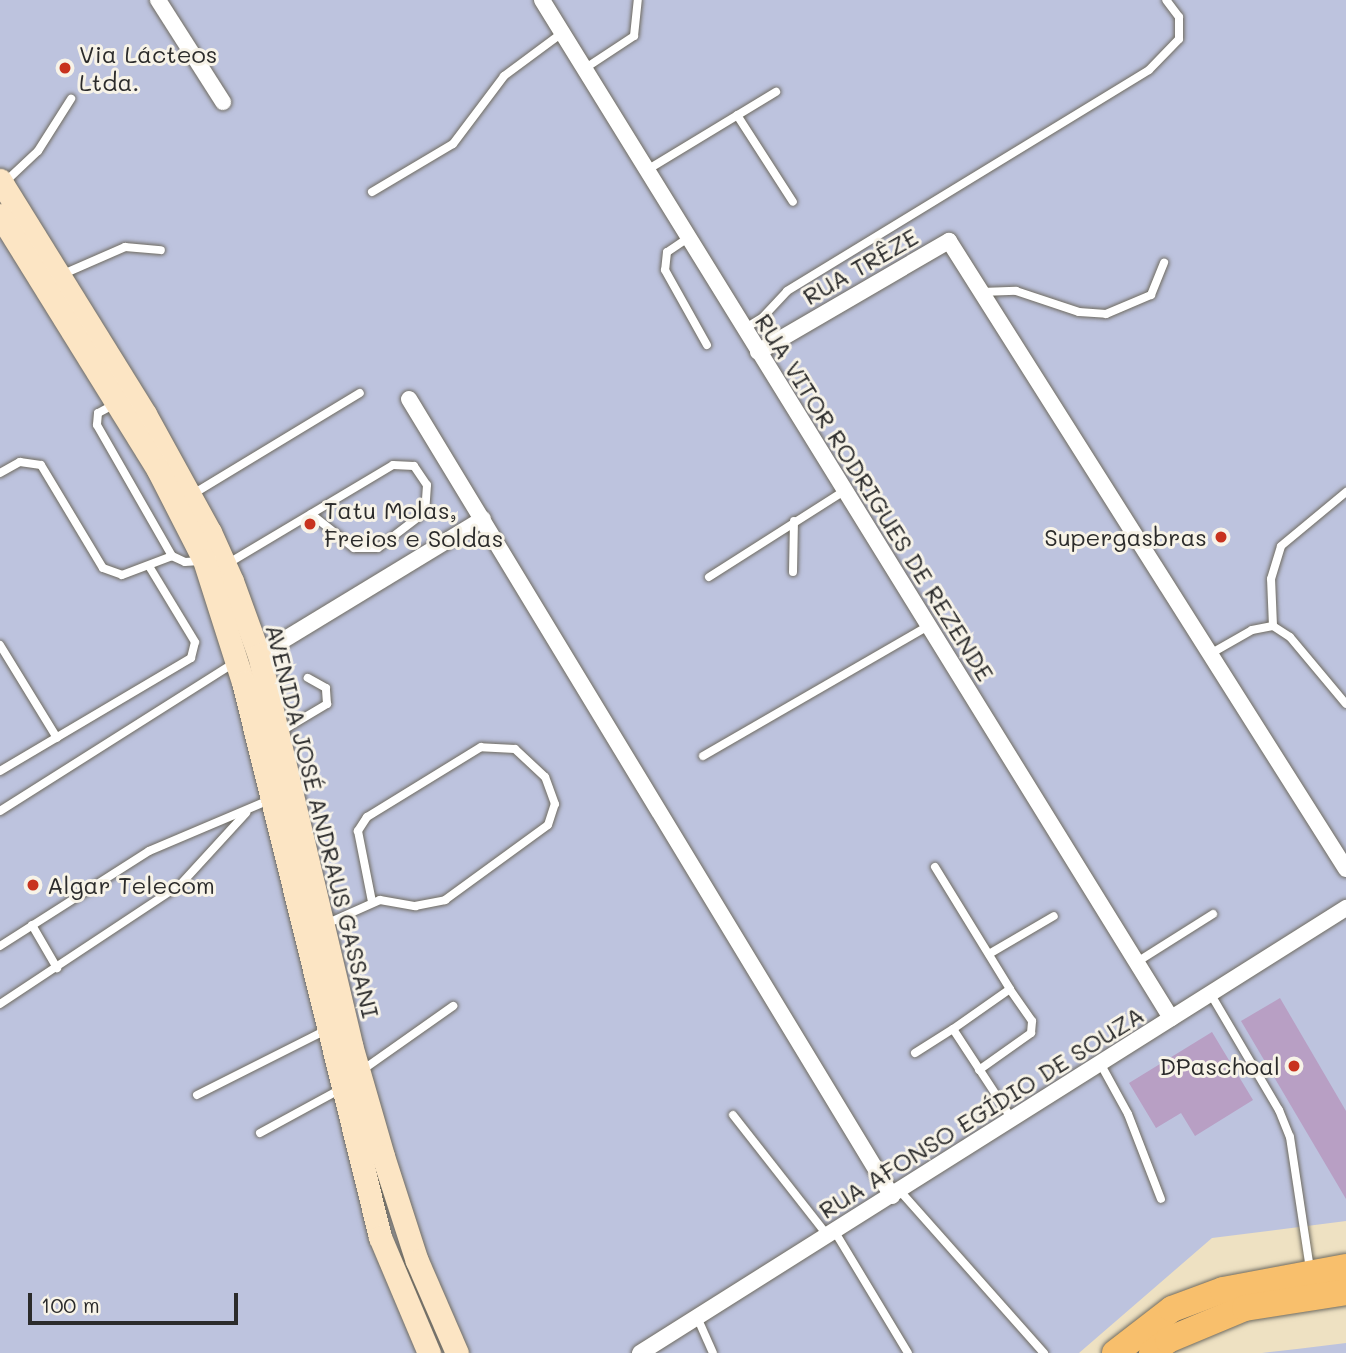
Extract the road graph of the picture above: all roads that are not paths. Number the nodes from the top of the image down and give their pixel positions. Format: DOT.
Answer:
graph roads {
  1 [pos="158,0"];
  2 [pos="542,0"];
  3 [pos="638,0"];
  4 [pos="1166,0"];
  5 [pos="562,33"];
  6 [pos="584,69"];
  7 [pos="776,92"];
  8 [pos="71,99"];
  9 [pos="223,102"];
  10 [pos="737,115"];
  11 [pos="647,170"];
  12 [pos="372,192"];
  13 [pos="3,196"];
  14 [pos="793,202"];
  15 [pos="688,238"];
  16 [pos="161,250"];
  17 [pos="1164,262"];
  18 [pos="58,276"];
  19 [pos="981,292"];
  20 [pos="744,329"];
  21 [pos="706,345"];
  22 [pos="758,352"];
  23 [pos="360,393"];
  24 [pos="409,399"];
  25 [pos="124,400"];
  26 [pos="0,472"];
  27 [pos="844,491"];
  28 [pos="1346,492"];
  29 [pos="190,495"];
  30 [pos="311,514"];
  31 [pos="483,519"];
  32 [pos="794,521"];
  33 [pos="172,556"];
  34 [pos="214,563"];
  35 [pos="149,566"];
  36 [pos="793,572"];
  37 [pos="709,577"];
  38 [pos="928,625"];
  39 [pos="1273,626"];
  40 [pos="0,645"];
  41 [pos="1210,654"];
  42 [pos="259,655"];
  43 [pos="236,662"];
  44 [pos="308,678"];
  45 [pos="1346,704"];
  46 [pos="277,734"];
  47 [pos="57,737"];
  48 [pos="703,757"];
  49 [pos="0,771"];
  50 [pos="281,807"];
  51 [pos="0,811"];
  52 [pos="246,813"];
  53 [pos="935,867"];
  54 [pos="1346,869"];
  55 [pos="372,902"];
  56 [pos="1344,911"];
  57 [pos="1213,914"];
  58 [pos="1054,916"];
  59 [pos="32,925"];
  60 [pos="323,925"];
  61 [pos="0,946"];
  62 [pos="989,954"];
  63 [pos="1137,962"];
  64 [pos="57,968"];
  65 [pos="1010,989"];
  66 [pos="1210,993"];
  67 [pos="0,1004"];
  68 [pos="453,1006"];
  69 [pos="1171,1018"];
  70 [pos="953,1029"];
  71 [pos="338,1041"];
  72 [pos="915,1053"];
  73 [pos="1100,1063"];
  74 [pos="979,1070"];
  75 [pos="351,1080"];
  76 [pos="197,1095"];
  77 [pos="733,1115"];
  78 [pos="1012,1119"];
  79 [pos="260,1133"];
  80 [pos="896,1194"];
  81 [pos="1161,1199"];
  82 [pos="832,1234"];
  83 [pos="417,1261"];
  84 [pos="1346,1267"];
  85 [pos="391,1271"];
  86 [pos="1311,1284"];
  87 [pos="1346,1292"];
  88 [pos="697,1317"];
  89 [pos="429,1353"];
  90 [pos="457,1353"];
  91 [pos="640,1353"];
  92 [pos="713,1353"];
  93 [pos="908,1353"];
  94 [pos="1044,1353"];
  95 [pos="1115,1353"];
  96 [pos="1152,1353"];
  1 -- 9 [label="street"];
  2 -- 5 [label="street, RUA VITOR RODRIGUES DE REZENDE"];
  3 -- 6 [label="lane"];
  4 -- 20 [label="lane"];
  5 -- 6 [label="street, RUA VITOR RODRIGUES DE REZENDE"];
  5 -- 12 [label="lane"];
  6 -- 11 [label="street, RUA VITOR RODRIGUES DE REZENDE"];
  7 -- 10 [label="lane"];
  8 -- 13 [label="lane"];
  10 -- 11 [label="lane"];
  10 -- 14 [label="lane"];
  11 -- 15 [label="street, RUA VITOR RODRIGUES DE REZENDE"];
  13 -- 18 [label="main road, AVENIDA JOSÉ ANDRAUS GASSANI"];
  13 -- 25 [label="main road, AVENIDA JOSÉ ANDRAUS GASSANI"];
  15 -- 20 [label="street, RUA VITOR RODRIGUES DE REZENDE"];
  15 -- 21 [label="lane"];
  16 -- 18 [label="lane"];
  17 -- 19 [label="lane"];
  18 -- 25 [label="main road, AVENIDA JOSÉ ANDRAUS GASSANI"];
  19 -- 22 [label="street, RUA TRÊZE"];
  19 -- 41 [label="street"];
  20 -- 22 [label="street, RUA VITOR RODRIGUES DE REZENDE"];
  22 -- 27 [label="street, RUA VITOR RODRIGUES DE REZENDE"];
  23 -- 29 [label="lane"];
  24 -- 31 [label="street"];
  25 -- 29 [label="main road, AVENIDA JOSÉ ANDRAUS GASSANI"];
  25 -- 33 [label="lane"];
  25 -- 34 [label="main road, AVENIDA JOSÉ ANDRAUS GASSANI"];
  26 -- 35 [label="lane"];
  27 -- 32 [label="lane"];
  27 -- 38 [label="street, RUA VITOR RODRIGUES DE REZENDE"];
  28 -- 39 [label="lane"];
  29 -- 34 [label="main road, AVENIDA JOSÉ ANDRAUS GASSANI"];
  30 -- 30 [label="lane"];
  30 -- 34 [label="lane"];
  31 -- 42 [label="street"];
  31 -- 80 [label="street"];
  32 -- 36 [label="lane"];
  32 -- 37 [label="lane"];
  33 -- 34 [label="lane"];
  33 -- 35 [label="lane"];
  34 -- 42 [label="main road, AVENIDA JOSÉ ANDRAUS GASSANI"];
  34 -- 43 [label="main road, AVENIDA JOSÉ ANDRAUS GASSANI"];
  35 -- 47 [label="lane"];
  38 -- 48 [label="lane"];
  38 -- 63 [label="street, RUA VITOR RODRIGUES DE REZENDE"];
  39 -- 41 [label="lane"];
  39 -- 45 [label="lane"];
  40 -- 47 [label="lane"];
  41 -- 54 [label="street"];
  42 -- 46 [label="main road, AVENIDA JOSÉ ANDRAUS GASSANI"];
  43 -- 50 [label="main road, AVENIDA JOSÉ ANDRAUS GASSANI"];
  43 -- 51 [label="lane"];
  44 -- 46 [label="lane"];
  46 -- 50 [label="main road, AVENIDA JOSÉ ANDRAUS GASSANI"];
  47 -- 49 [label="lane"];
  50 -- 52 [label="lane"];
  50 -- 60 [label="main road, AVENIDA JOSÉ ANDRAUS GASSANI"];
  50 -- 71 [label="main road, AVENIDA JOSÉ ANDRAUS GASSANI"];
  52 -- 59 [label="lane"];
  52 -- 64 [label="lane"];
  53 -- 62 [label="lane"];
  55 -- 55 [label="lane"];
  55 -- 60 [label="lane"];
  56 -- 66 [label="street, RUA AFONSO EGÍDIO DE SOUZA"];
  57 -- 63 [label="lane"];
  58 -- 62 [label="lane"];
  59 -- 61 [label="lane"];
  59 -- 64 [label="lane"];
  60 -- 71 [label="main road, AVENIDA JOSÉ ANDRAUS GASSANI"];
  62 -- 65 [label="lane"];
  63 -- 69 [label="street, RUA VITOR RODRIGUES DE REZENDE"];
  64 -- 67 [label="lane"];
  65 -- 70 [label="lane"];
  65 -- 74 [label="lane"];
  66 -- 69 [label="street, RUA AFONSO EGÍDIO DE SOUZA"];
  66 -- 86 [label="lane"];
  68 -- 75 [label="lane"];
  69 -- 73 [label="street, RUA AFONSO EGÍDIO DE SOUZA"];
  70 -- 72 [label="lane"];
  70 -- 74 [label="lane"];
  71 -- 75 [label="main road, AVENIDA JOSÉ ANDRAUS GASSANI"];
  71 -- 76 [label="lane"];
  73 -- 78 [label="street, RUA AFONSO EGÍDIO DE SOUZA"];
  73 -- 81 [label="lane"];
  74 -- 78 [label="lane"];
  75 -- 79 [label="lane"];
  75 -- 83 [label="main road, AVENIDA JOSÉ ANDRAUS GASSANI"];
  75 -- 85 [label="main road, AVENIDA JOSÉ ANDRAUS GASSANI"];
  77 -- 82 [label="lane"];
  78 -- 80 [label="street, RUA AFONSO EGÍDIO DE SOUZA"];
  80 -- 82 [label="street, RUA AFONSO EGÍDIO DE SOUZA"];
  80 -- 94 [label="lane"];
  82 -- 88 [label="street, RUA AFONSO EGÍDIO DE SOUZA"];
  82 -- 93 [label="lane"];
  83 -- 85 [label="main road"];
  83 -- 90 [label="main road, AVENIDA JOSÉ ANDRAUS GASSANI"];
  84 -- 86 [label="main road"];
  85 -- 89 [label="main road, AVENIDA JOSÉ ANDRAUS GASSANI"];
  86 -- 87 [label="main road"];
  86 -- 95 [label="main road"];
  86 -- 96 [label="main road"];
  88 -- 91 [label="street, RUA AFONSO EGÍDIO DE SOUZA"];
  88 -- 92 [label="lane"];
}
